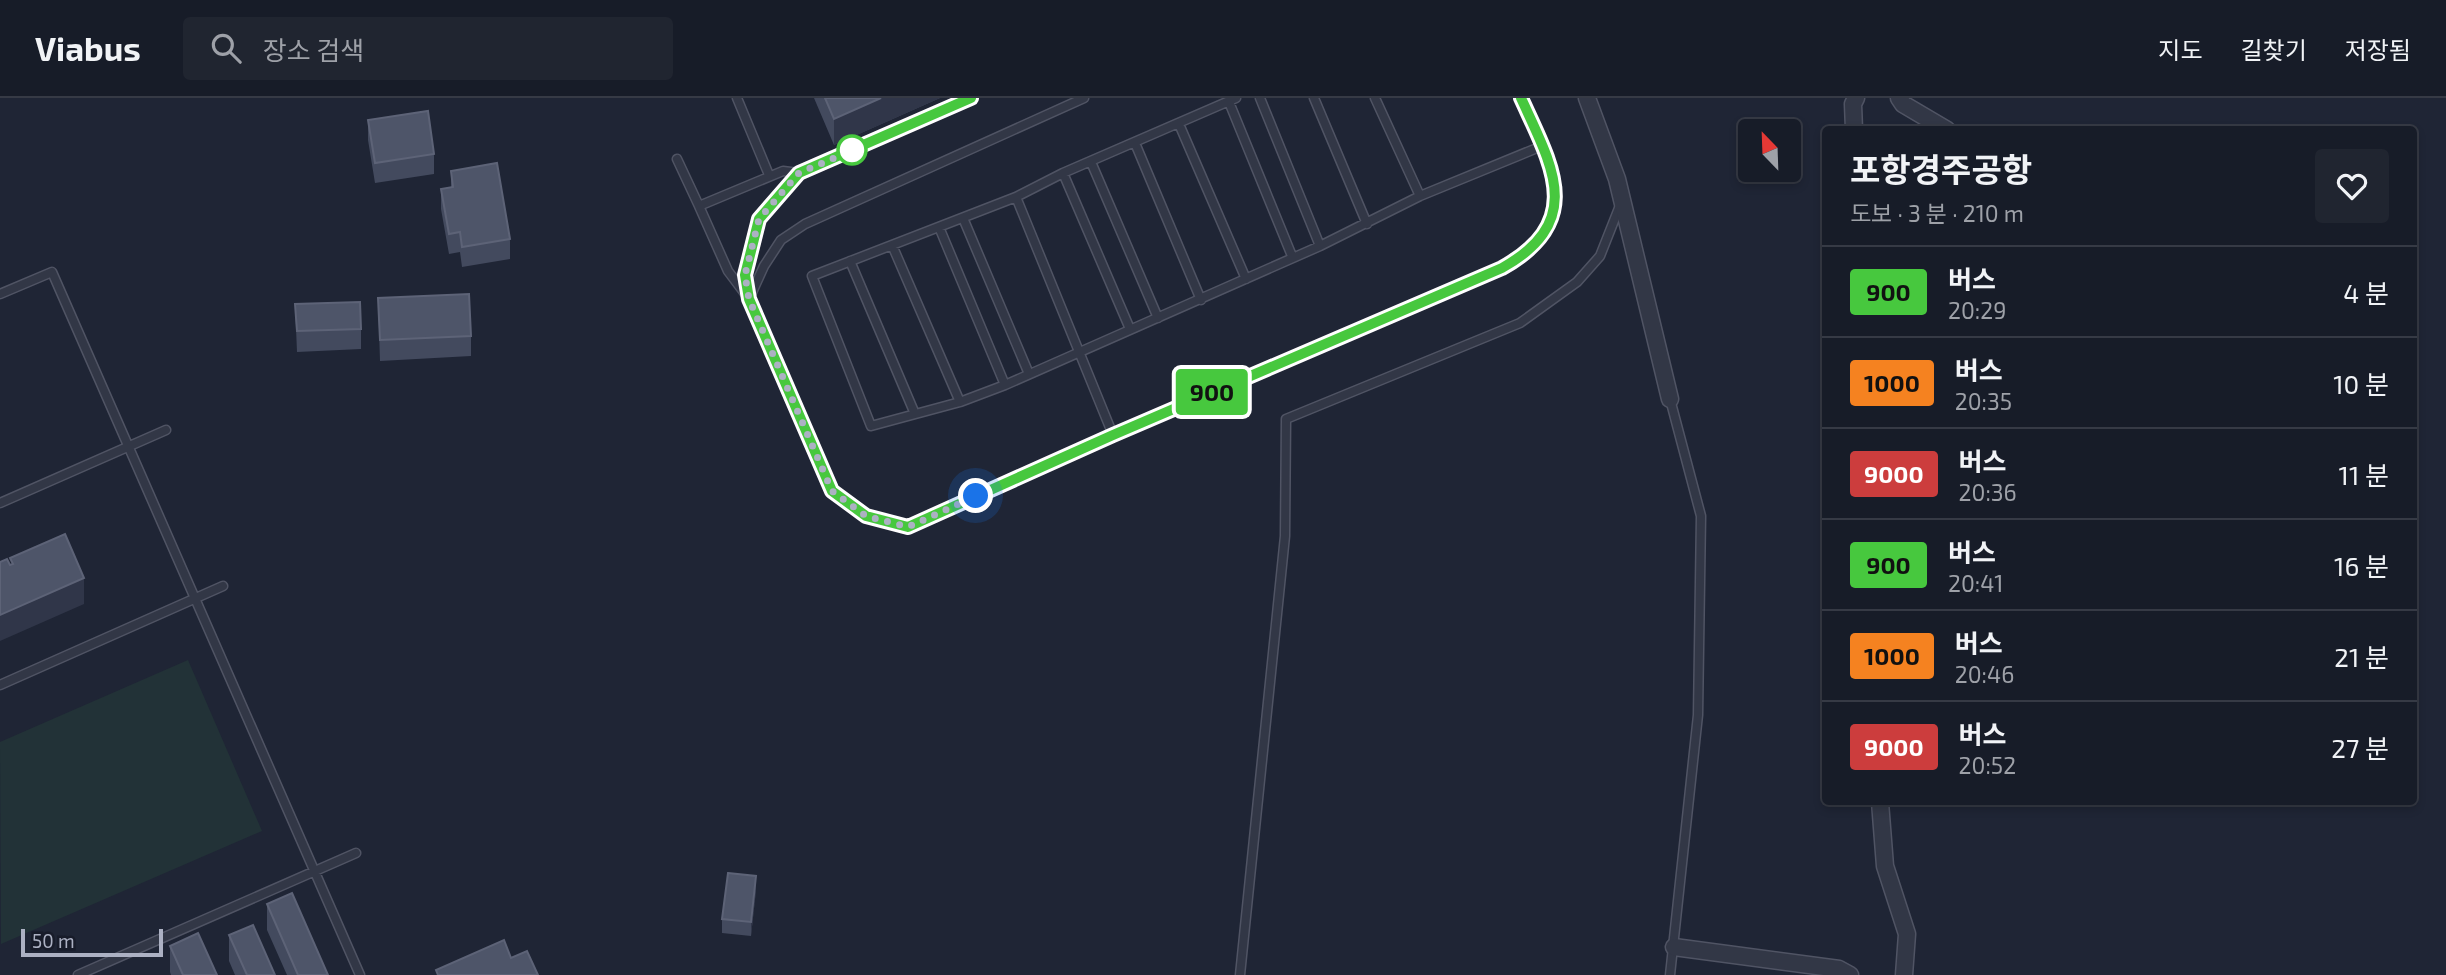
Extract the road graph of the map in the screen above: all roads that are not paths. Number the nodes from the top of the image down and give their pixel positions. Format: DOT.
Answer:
graph roads {
  1 [pos="737,98"];
  2 [pos="971,98"];
  3 [pos="1084,98"];
  4 [pos="1260,98"];
  5 [pos="1314,98"];
  6 [pos="1375,98"];
  7 [pos="1521,98"];
  8 [pos="1587,98"];
  9 [pos="1856,98"];
  10 [pos="1899,98"];
  11 [pos="1233,100"];
  12 [pos="1179,124"];
  13 [pos="1854,126"];
  14 [pos="1940,126"];
  15 [pos="1135,143"];
  16 [pos="1542,146"];
  17 [pos="677,159"];
  18 [pos="1091,162"];
  19 [pos="799,173"];
  20 [pos="1063,173"];
  21 [pos="769,175"];
  22 [pos="1420,196"];
  23 [pos="1016,197"];
  24 [pos="1622,200"];
  25 [pos="699,206"];
  26 [pos="962,218"];
  27 [pos="1367,224"];
  28 [pos="939,227"];
  29 [pos="892,245"];
  30 [pos="1320,246"];
  31 [pos="1292,256"];
  32 [pos="850,261"];
  33 [pos="1246,279"];
  34 [pos="0,294"];
  35 [pos="749,299"];
  36 [pos="1201,300"];
  37 [pos="1158,318"];
  38 [pos="1130,329"];
  39 [pos="1081,352"];
  40 [pos="1028,374"];
  41 [pos="1005,385"];
  42 [pos="1670,399"];
  43 [pos="960,402"];
  44 [pos="915,414"];
  45 [pos="166,430"];
  46 [pos="1113,435"];
  47 [pos="129,447"];
  48 [pos="0,503"];
  49 [pos="223,586"];
  50 [pos="195,599"];
  51 [pos="0,685"];
  52 [pos="1880,805"];
  53 [pos="356,853"];
  54 [pos="314,871"];
  55 [pos="1674,947"];
  56 [pos="78,975"];
  57 [pos="360,975"];
  58 [pos="1240,975"];
  59 [pos="1670,975"];
  60 [pos="1850,975"];
  61 [pos="1905,975"];
  1 -- 21 [label="lane"];
  2 -- 19 [label="lane"];
  3 -- 35 [label="lane"];
  4 -- 30 [label="lane"];
  5 -- 27 [label="lane"];
  6 -- 22 [label="lane"];
  7 -- 16 [label="lane"];
  8 -- 24 [label="street"];
  9 -- 13 [label="street"];
  10 -- 14 [label="street"];
  11 -- 12 [label="lane"];
  11 -- 31 [label="lane"];
  12 -- 15 [label="lane"];
  12 -- 33 [label="lane"];
  15 -- 18 [label="lane"];
  15 -- 36 [label="lane"];
  16 -- 22 [label="lane"];
  16 -- 46 [label="lane"];
  17 -- 25 [label="lane"];
  18 -- 20 [label="lane"];
  18 -- 37 [label="lane"];
  19 -- 21 [label="lane"];
  19 -- 35 [label="lane"];
  20 -- 23 [label="lane"];
  20 -- 38 [label="lane"];
  21 -- 25 [label="lane"];
  22 -- 27 [label="lane"];
  23 -- 26 [label="lane"];
  23 -- 39 [label="lane"];
  24 -- 42 [label="street"];
  24 -- 58 [label="lane"];
  25 -- 35 [label="lane"];
  26 -- 28 [label="lane"];
  26 -- 40 [label="lane"];
  27 -- 30 [label="lane"];
  28 -- 29 [label="lane"];
  28 -- 41 [label="lane"];
  29 -- 32 [label="lane"];
  29 -- 43 [label="lane"];
  30 -- 31 [label="lane"];
  31 -- 33 [label="lane"];
  32 -- 44 [label="lane"];
  32 -- 44 [label="lane"];
  33 -- 36 [label="lane"];
  34 -- 47 [label="lane"];
  35 -- 46 [label="lane"];
  36 -- 37 [label="lane"];
  37 -- 38 [label="lane"];
  38 -- 39 [label="lane"];
  39 -- 40 [label="lane"];
  39 -- 46 [label="lane"];
  40 -- 41 [label="lane"];
  41 -- 43 [label="lane"];
  42 -- 55 [label="lane"];
  43 -- 44 [label="lane"];
  45 -- 47 [label="lane"];
  47 -- 48 [label="lane"];
  47 -- 50 [label="lane"];
  49 -- 50 [label="lane"];
  50 -- 51 [label="lane"];
  50 -- 54 [label="lane"];
  52 -- 61 [label="street"];
  53 -- 54 [label="lane"];
  54 -- 56 [label="lane"];
  54 -- 57 [label="lane"];
  55 -- 59 [label="lane"];
  55 -- 60 [label="street"];
}
